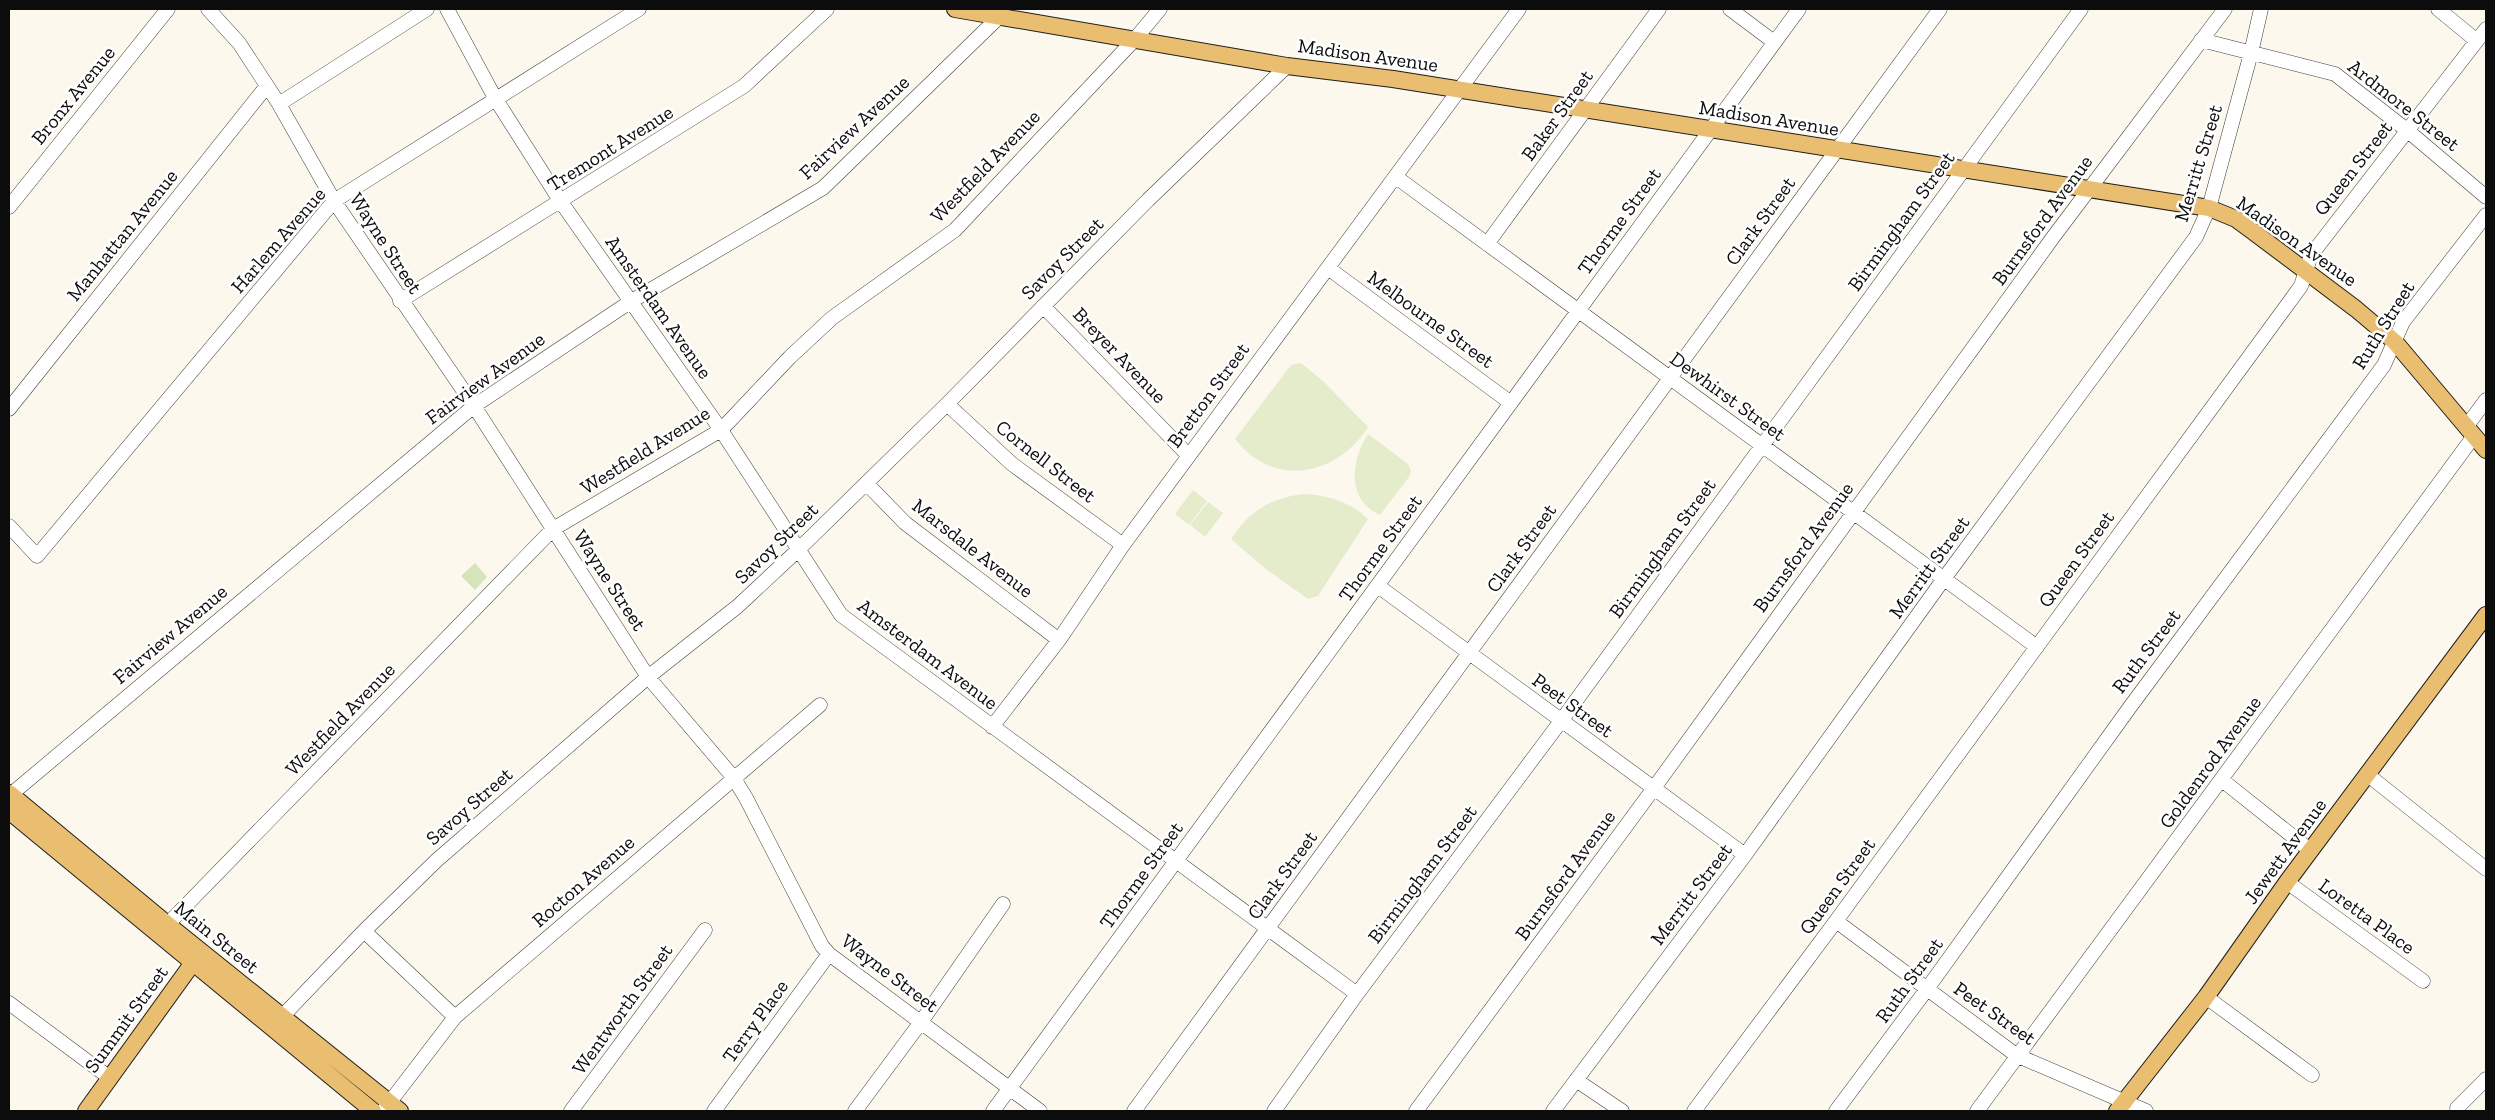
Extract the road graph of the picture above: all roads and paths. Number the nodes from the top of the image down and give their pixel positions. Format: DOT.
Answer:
graph roads {
  1 [pos="168,9"];
  2 [pos="208,9"];
  3 [pos="426,9"];
  4 [pos="447,9"];
  5 [pos="639,9"];
  6 [pos="827,9"];
  7 [pos="955,9"];
  8 [pos="1160,9"];
  9 [pos="1519,9"];
  10 [pos="1659,9"];
  11 [pos="1730,9"];
  12 [pos="1799,9"];
  13 [pos="1940,9"];
  14 [pos="2081,9"];
  15 [pos="2225,9"];
  16 [pos="2260,9"];
  17 [pos="2438,9"];
  18 [pos="1000,16"];
  19 [pos="2486,29"];
  20 [pos="1135,39"];
  21 [pos="2201,40"];
  22 [pos="2477,41"];
  23 [pos="1774,42"];
  24 [pos="2251,54"];
  25 [pos="1287,66"];
  26 [pos="266,87"];
  27 [pos="1459,89"];
  28 [pos="495,98"];
  29 [pos="279,104"];
  30 [pos="1585,110"];
  31 [pos="1711,130"];
  32 [pos="2408,131"];
  33 [pos="1838,150"];
  34 [pos="1962,171"];
  35 [pos="1396,177"];
  36 [pos="2088,189"];
  37 [pos="2486,196"];
  38 [pos="334,201"];
  39 [pos="561,202"];
  40 [pos="9,207"];
  41 [pos="2209,208"];
  42 [pos="2486,215"];
  43 [pos="1487,244"];
  44 [pos="1328,268"];
  45 [pos="2306,270"];
  46 [pos="400,301"];
  47 [pos="630,302"];
  48 [pos="1042,306"];
  49 [pos="1579,310"];
  50 [pos="2395,342"];
  51 [pos="1670,378"];
  52 [pos="2486,400"];
  53 [pos="1511,403"];
  54 [pos="947,404"];
  55 [pos="474,406"];
  56 [pos="9,409"];
  57 [pos="721,430"];
  58 [pos="2470,431"];
  59 [pos="1762,445"];
  60 [pos="2486,450"];
  61 [pos="1188,455"];
  62 [pos="866,484"];
  63 [pos="1853,512"];
  64 [pos="9,526"];
  65 [pos="553,529"];
  66 [pos="1122,545"];
  67 [pos="798,550"];
  68 [pos="1944,580"];
  69 [pos="1378,586"];
  70 [pos="2486,615"];
  71 [pos="1060,640"];
  72 [pos="2037,647"];
  73 [pos="1468,653"];
  74 [pos="648,677"];
  75 [pos="820,705"];
  76 [pos="1561,721"];
  77 [pos="992,727"];
  78 [pos="2368,775"];
  79 [pos="733,777"];
  80 [pos="2222,780"];
  81 [pos="1654,788"];
  82 [pos="9,794"];
  83 [pos="9,811"];
  84 [pos="2311,851"];
  85 [pos="1745,855"];
  86 [pos="1176,862"];
  87 [pos="2486,868"];
  88 [pos="2287,882"];
  89 [pos="1003,904"];
  90 [pos="1836,921"];
  91 [pos="163,928"];
  92 [pos="1268,928"];
  93 [pos="705,930"];
  94 [pos="364,931"];
  95 [pos="828,954"];
  96 [pos="198,957"];
  97 [pos="2423,981"];
  98 [pos="1927,989"];
  99 [pos="1357,994"];
  100 [pos="2206,997"];
  101 [pos="9,1003"];
  102 [pos="456,1017"];
  103 [pos="278,1022"];
  104 [pos="921,1022"];
  105 [pos="2016,1055"];
  106 [pos="2312,1075"];
  107 [pos="110,1078"];
  108 [pos="2486,1079"];
  109 [pos="1576,1080"];
  110 [pos="1011,1088"];
  111 [pos="2121,1106"];
  112 [pos="390,1108"];
  113 [pos="2457,1108"];
  114 [pos="91,1109"];
  115 [pos="373,1111"];
  116 [pos="571,1111"];
  117 [pos="714,1111"];
  118 [pos="855,1111"];
  119 [pos="994,1111"];
  120 [pos="1040,1111"];
  121 [pos="1134,1111"];
  122 [pos="1274,1111"];
  123 [pos="1416,1111"];
  124 [pos="1553,1111"];
  125 [pos="1622,1111"];
  126 [pos="1694,1111"];
  127 [pos="1836,1111"];
  128 [pos="1977,1111"];
  129 [pos="2146,1111"];
  1 -- 40 [label="street, Bronx Avenue"];
  2 -- 26 [label="street, Wayne Street"];
  3 -- 29 [label="street"];
  4 -- 28 [label="street, Amsterdam Avenue"];
  5 -- 28 [label="street, Harlem Avenue"];
  6 -- 39 [label="street, Tremont Avenue"];
  7 -- 18 [label="main road, Madison Avenue"];
  8 -- 20 [label="street, Westfield Avenue"];
  9 -- 27 [label="street, Bretton Street"];
  10 -- 30 [label="street, Baker Street"];
  11 -- 23 [label="street"];
  12 -- 23 [label="street, Thorme Street"];
  13 -- 33 [label="street, Clark Street"];
  14 -- 34 [label="street, Birmingham Street"];
  15 -- 21 [label="street, Burnsford Avenue"];
  16 -- 24 [label="street, Merritt Street"];
  17 -- 22 [label="street"];
  18 -- 20 [label="main road, Madison Avenue"];
  18 -- 47 [label="street, Fairview Avenue"];
  19 -- 22 [label="street, Queen Street"];
  20 -- 25 [label="main road, Madison Avenue"];
  20 -- 57 [label="street, Westfield Avenue"];
  21 -- 24 [label="street, Ardmore Street"];
  21 -- 36 [label="street, Burnsford Avenue"];
  22 -- 32 [label="street, Queen Street"];
  23 -- 31 [label="street, Thorme Street"];
  24 -- 32 [label="street, Ardmore Street"];
  24 -- 41 [label="street, Merritt Street"];
  25 -- 27 [label="main road, Madison Avenue"];
  25 -- 48 [label="street, Savoy Street"];
  26 -- 29 [label="street, Wayne Street"];
  26 -- 56 [label="street, Manhattan Avenue"];
  27 -- 30 [label="main road, Madison Avenue"];
  27 -- 35 [label="street, Bretton Street"];
  28 -- 38 [label="street, Harlem Avenue"];
  28 -- 39 [label="street, Amsterdam Avenue"];
  29 -- 38 [label="street, Wayne Street"];
  30 -- 31 [label="main road, Madison Avenue"];
  30 -- 43 [label="street, Baker Street"];
  31 -- 33 [label="main road, Madison Avenue"];
  31 -- 49 [label="street, Thorme Street"];
  32 -- 37 [label="street, Ardmore Street"];
  32 -- 45 [label="street, Queen Street"];
  33 -- 34 [label="main road, Madison Avenue"];
  33 -- 51 [label="street, Clark Street"];
  34 -- 36 [label="main road, Madison Avenue"];
  34 -- 59 [label="street, Birmingham Street"];
  35 -- 43 [label="street, Dewhirst Street"];
  35 -- 44 [label="street, Bretton Street"];
  36 -- 41 [label="main road, Madison Avenue"];
  36 -- 63 [label="street, Burnsford Avenue"];
  38 -- 46 [label="street, Wayne Street"];
  38 -- 64 [label="street, Harlem Avenue"];
  39 -- 46 [label="street, Tremont Avenue"];
  39 -- 47 [label="street, Amsterdam Avenue"];
  41 -- 45 [label="main road, Madison Avenue"];
  41 -- 68 [label="street, Merritt Street"];
  42 -- 50 [label="street, Ruth Street"];
  43 -- 49 [label="street, Dewhirst Street"];
  44 -- 53 [label="street, Melbourne Street"];
  44 -- 61 [label="street, Bretton Street"];
  45 -- 50 [label="main road, Madison Avenue"];
  45 -- 72 [label="street, Queen Street"];
  46 -- 55 [label="street, Wayne Street"];
  47 -- 55 [label="street, Fairview Avenue"];
  47 -- 57 [label="street, Amsterdam Avenue"];
  48 -- 54 [label="street, Savoy Street"];
  48 -- 61 [label="street, Breyer Avenue"];
  49 -- 51 [label="street, Dewhirst Street"];
  49 -- 53 [label="street, Thorme Street"];
  50 -- 58 [label="main road, Madison Avenue"];
  50 -- 98 [label="street, Ruth Street"];
  51 -- 59 [label="street, Dewhirst Street"];
  51 -- 73 [label="street, Clark Street"];
  52 -- 58 [label="street, Goldenrod Avenue"];
  53 -- 69 [label="street, Thorme Street"];
  54 -- 62 [label="street, Savoy Street"];
  54 -- 66 [label="street, Cornell Street"];
  55 -- 65 [label="street, Wayne Street"];
  55 -- 82 [label="street, Fairview Avenue"];
  57 -- 65 [label="street, Westfield Avenue"];
  57 -- 67 [label="street, Amsterdam Avenue"];
  58 -- 60 [label="main road, Madison Avenue"];
  58 -- 80 [label="street, Goldenrod Avenue"];
  59 -- 63 [label="street, Dewhirst Street"];
  59 -- 76 [label="street, Birmingham Street"];
  61 -- 66 [label="street, Bretton Street"];
  62 -- 67 [label="street, Savoy Street"];
  62 -- 71 [label="street, Marsdale Avenue"];
  63 -- 68 [label="street, Dewhirst Street"];
  63 -- 81 [label="street, Burnsford Avenue"];
  65 -- 74 [label="street, Wayne Street"];
  65 -- 91 [label="street, Westfield Avenue"];
  66 -- 71 [label="street, Bretton Street"];
  67 -- 74 [label="street, Savoy Street"];
  67 -- 77 [label="street, Amsterdam Avenue"];
  68 -- 72 [label="street, Dewhirst Street"];
  68 -- 85 [label="street, Merritt Street"];
  69 -- 73 [label="street, Peet Street"];
  69 -- 86 [label="street, Thorme Street"];
  70 -- 78 [label="main road, Jewett Avenue"];
  71 -- 77 [label="street, Bretton Street"];
  72 -- 90 [label="street, Queen Street"];
  73 -- 76 [label="street, Peet Street"];
  73 -- 92 [label="street, Clark Street"];
  74 -- 79 [label="street, Wayne Street"];
  74 -- 94 [label="street, Savoy Street"];
  75 -- 79 [label="street, Rocton Avenue"];
  76 -- 81 [label="street, Peet Street"];
  76 -- 99 [label="street, Birmingham Street"];
  77 -- 86 [label="street, Amsterdam Avenue"];
  78 -- 84 [label="main road, Jewett Avenue"];
  78 -- 87 [label="street"];
  79 -- 95 [label="street, Wayne Street"];
  79 -- 102 [label="street, Rocton Avenue"];
  80 -- 84 [label="street"];
  80 -- 105 [label="street, Goldenrod Avenue"];
  81 -- 85 [label="street, Peet Street"];
  81 -- 123 [label="street, Burnsford Avenue"];
  82 -- 91 [label="main road, Main Street"];
  83 -- 91 [label="main road, Main Street"];
  84 -- 88 [label="main road, Jewett Avenue"];
  85 -- 109 [label="street, Merritt Street"];
  86 -- 92 [label="street, Amsterdam Avenue"];
  86 -- 110 [label="street, Thorme Street"];
  88 -- 97 [label="street, Loretta Place"];
  88 -- 100 [label="main road, Jewett Avenue"];
  89 -- 104 [label="street"];
  90 -- 98 [label="street, Peet Street"];
  90 -- 126 [label="street, Queen Street"];
  91 -- 96 [label="main road, Main Street"];
  92 -- 99 [label="street, Amsterdam Avenue"];
  92 -- 121 [label="street, Clark Street"];
  93 -- 116 [label="street, Wentworth Street"];
  94 -- 102 [label="street"];
  94 -- 103 [label="street, Savoy Street"];
  95 -- 104 [label="street, Wayne Street"];
  95 -- 117 [label="street, Terry Place"];
  96 -- 103 [label="main road, Main Street"];
  96 -- 107 [label="main road, Summit Street"];
  98 -- 105 [label="street, Peet Street"];
  98 -- 127 [label="street, Ruth Street"];
  99 -- 122 [label="street, Birmingham Street"];
  100 -- 106 [label="street"];
  100 -- 111 [label="main road, Jewett Avenue"];
  101 -- 107 [label="street"];
  102 -- 112 [label="street, Rocton Avenue"];
  103 -- 112 [label="main road, Main Street"];
  103 -- 115 [label="main road, Main Street"];
  104 -- 110 [label="street, Wayne Street"];
  104 -- 118 [label="street"];
  105 -- 111 [label="street, Peet Street"];
  105 -- 128 [label="street, Goldenrod Avenue"];
  107 -- 114 [label="main road, Summit Street"];
  108 -- 113 [label="street"];
  109 -- 124 [label="street, Merritt Street"];
  109 -- 125 [label="street"];
  110 -- 119 [label="street, Thorme Street"];
  110 -- 120 [label="street, Wayne Street"];
  111 -- 129 [label="street, Peet Street"];
}
